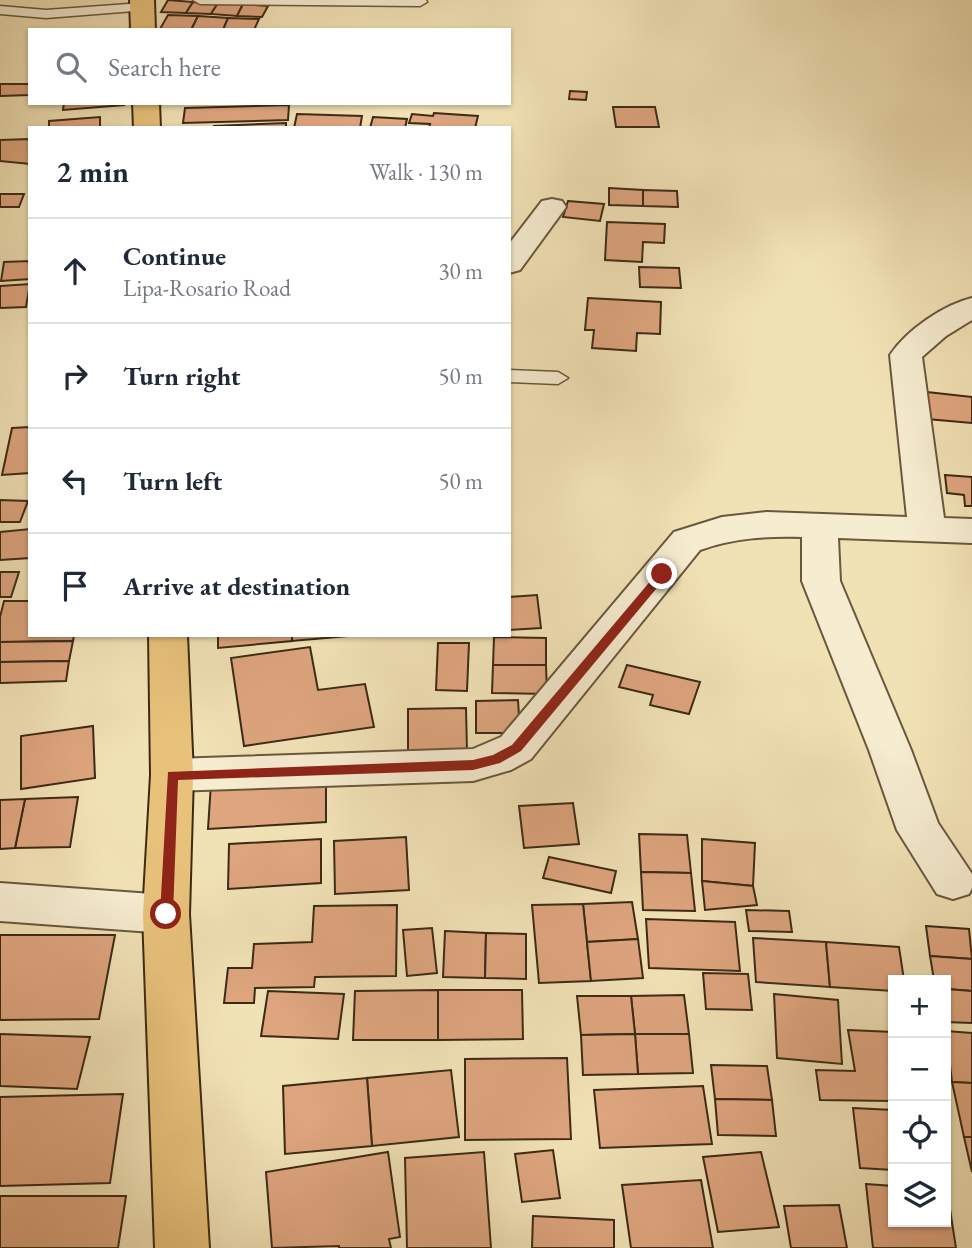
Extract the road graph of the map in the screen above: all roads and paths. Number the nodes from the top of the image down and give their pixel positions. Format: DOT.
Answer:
graph roads {
  1 [pos="200,0"];
  2 [pos="420,2"];
  3 [pos="1,11"];
  4 [pos="142,12"];
  5 [pos="146,105"];
  6 [pos="147,126"];
  7 [pos="552,207"];
  8 [pos="511,261"];
  9 [pos="972,307"];
  10 [pos="511,376"];
  11 [pos="558,378"];
  12 [pos="820,526"];
  13 [pos="927,530"];
  14 [pos="972,531"];
  15 [pos="168,637"];
  16 [pos="172,775"];
  17 [pos="953,881"];
  18 [pos="0,902"];
  19 [pos="166,914"];
  20 [pos="182,1248"];
  1 -- 2 [label="lane"];
  3 -- 4 [label="lane"];
  5 -- 6 [label="main road"];
  7 -- 8 [label="street"];
  9 -- 13 [label="street"];
  10 -- 11 [label="lane"];
  12 -- 13 [label="street"];
  12 -- 16 [label="street"];
  12 -- 17 [label="street"];
  13 -- 14 [label="street"];
  15 -- 16 [label="main road"];
  16 -- 19 [label="main road"];
  18 -- 19 [label="street"];
  19 -- 20 [label="main road"];
}
